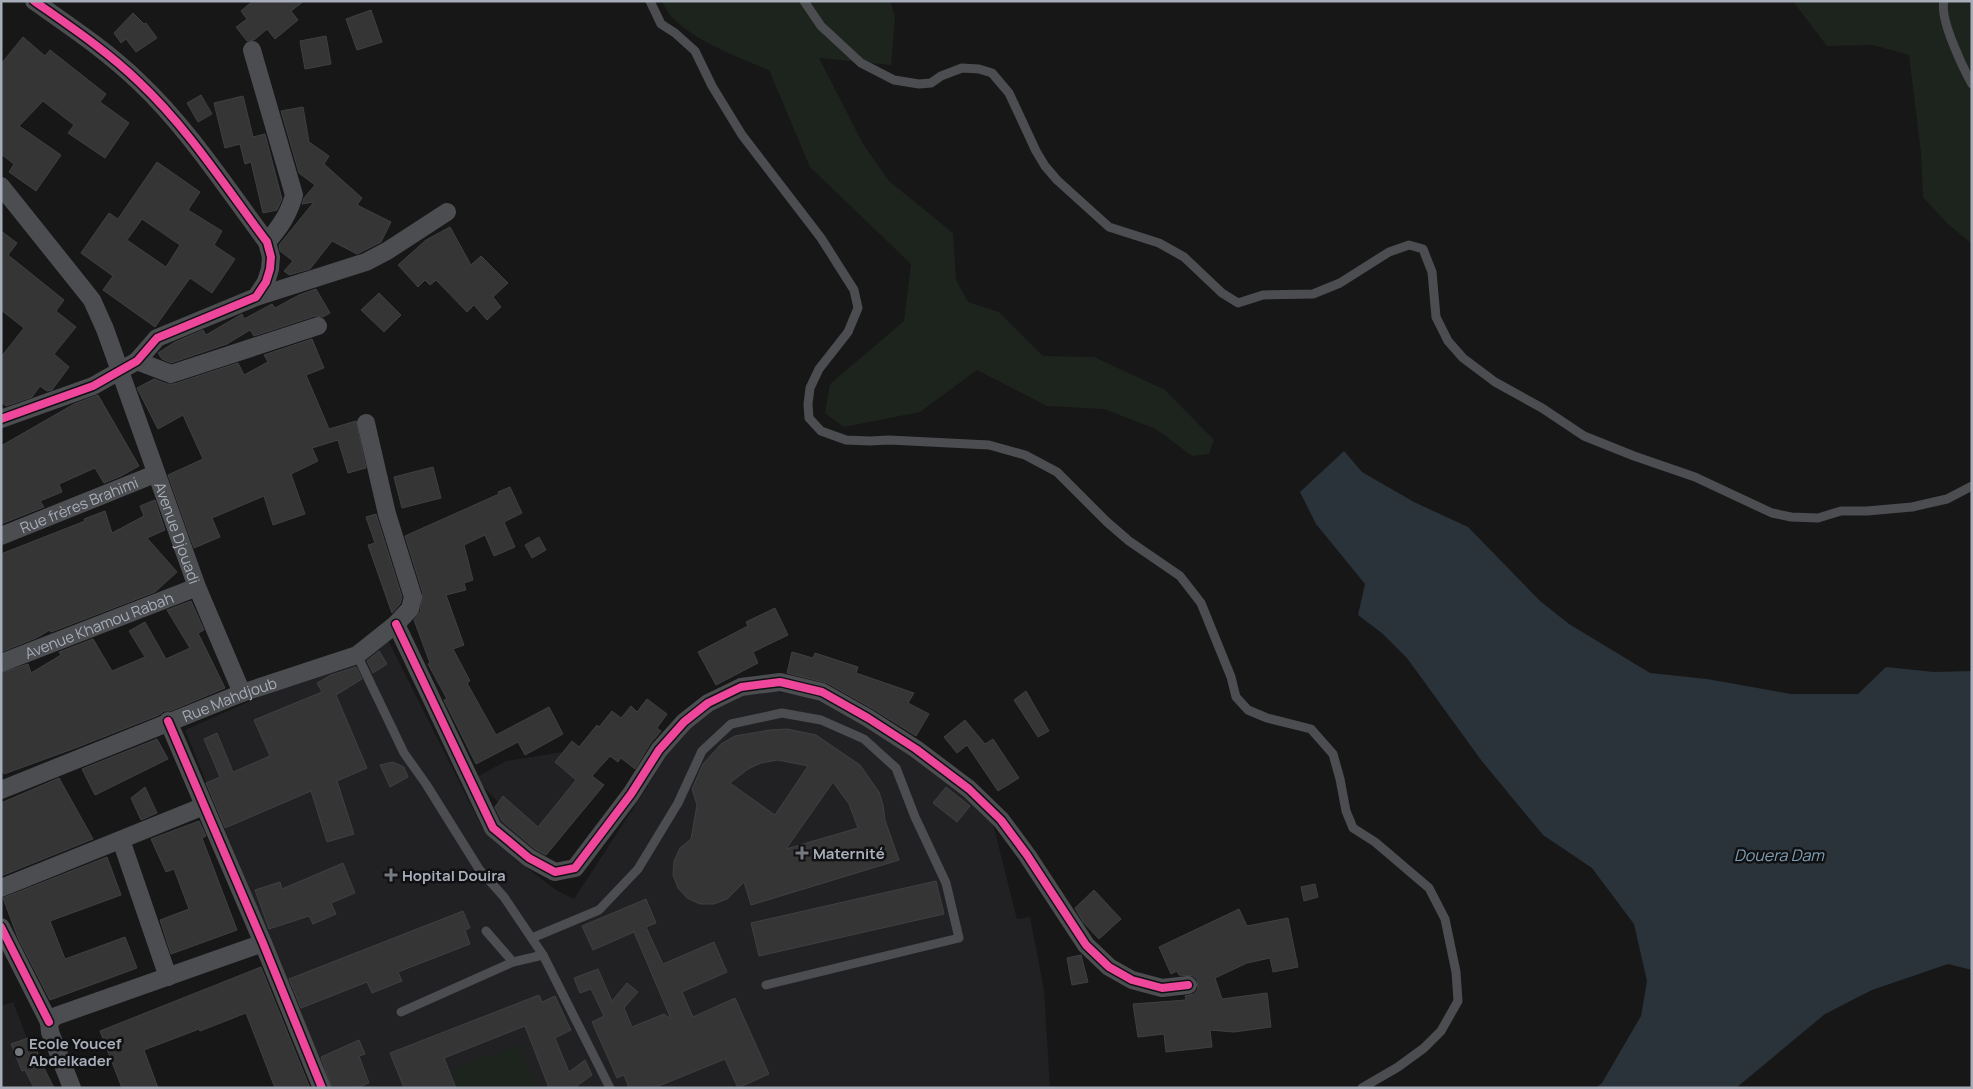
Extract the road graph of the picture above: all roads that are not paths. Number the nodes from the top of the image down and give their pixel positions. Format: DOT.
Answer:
graph roads {
  1 [pos="34,1"];
  2 [pos="650,1"];
  3 [pos="804,1"];
  4 [pos="1944,1"];
  5 [pos="252,50"];
  6 [pos="1972,84"];
  7 [pos="1,186"];
  8 [pos="447,212"];
  9 [pos="267,242"];
  10 [pos="256,297"];
  11 [pos="318,326"];
  12 [pos="137,361"];
  13 [pos="119,372"];
  14 [pos="1,419"];
  15 [pos="366,423"];
  16 [pos="155,474"];
  17 [pos="1972,486"];
  18 [pos="1,536"];
  19 [pos="198,587"];
  20 [pos="396,624"];
  21 [pos="357,655"];
  22 [pos="1,663"];
  23 [pos="242,692"];
  24 [pos="168,721"];
  25 [pos="1,790"];
  26 [pos="204,806"];
  27 [pos="121,840"];
  28 [pos="1,888"];
  29 [pos="1,927"];
  30 [pos="486,931"];
  31 [pos="532,938"];
  32 [pos="263,943"];
  33 [pos="543,955"];
  34 [pos="513,962"];
  35 [pos="168,977"];
  36 [pos="766,985"];
  37 [pos="1188,985"];
  38 [pos="400,1012"];
  39 [pos="48,1022"];
  40 [pos="72,1088"];
  41 [pos="322,1088"];
  42 [pos="610,1088"];
  43 [pos="1362,1088"];
  1 -- 9 [label="street"];
  2 -- 43 [label="lane"];
  3 -- 17 [label="lane"];
  4 -- 6 [label="lane"];
  5 -- 9 [label="street"];
  7 -- 13 [label="street, Avenue Djouadi"];
  8 -- 10 [label="street"];
  9 -- 10 [label="street"];
  10 -- 12 [label="street"];
  11 -- 12 [label="street"];
  12 -- 13 [label="street"];
  13 -- 14 [label="street"];
  13 -- 16 [label="street, Avenue Djouadi"];
  15 -- 20 [label="street, Rue Mahdjoub"];
  16 -- 18 [label="street, Rue frères Brahimi"];
  16 -- 19 [label="street, Avenue Djouadi"];
  19 -- 22 [label="street, Avenue Khamou Rabah"];
  19 -- 23 [label="street, Avenue Djouadi"];
  20 -- 21 [label="street, Rue Mahdjoub"];
  20 -- 37 [label="street"];
  21 -- 23 [label="street, Rue Mahdjoub"];
  21 -- 31 [label="lane"];
  23 -- 24 [label="street, Rue Mahdjoub"];
  24 -- 25 [label="street, Rue Mahdjoub"];
  24 -- 26 [label="street"];
  26 -- 27 [label="street"];
  26 -- 32 [label="street"];
  27 -- 28 [label="street"];
  27 -- 35 [label="street"];
  29 -- 39 [label="street"];
  30 -- 34 [label="lane"];
  31 -- 33 [label="lane"];
  31 -- 36 [label="lane"];
  32 -- 35 [label="street"];
  32 -- 41 [label="street"];
  33 -- 34 [label="lane"];
  33 -- 42 [label="lane"];
  34 -- 38 [label="lane"];
  35 -- 39 [label="street"];
  39 -- 40 [label="street"];
}
